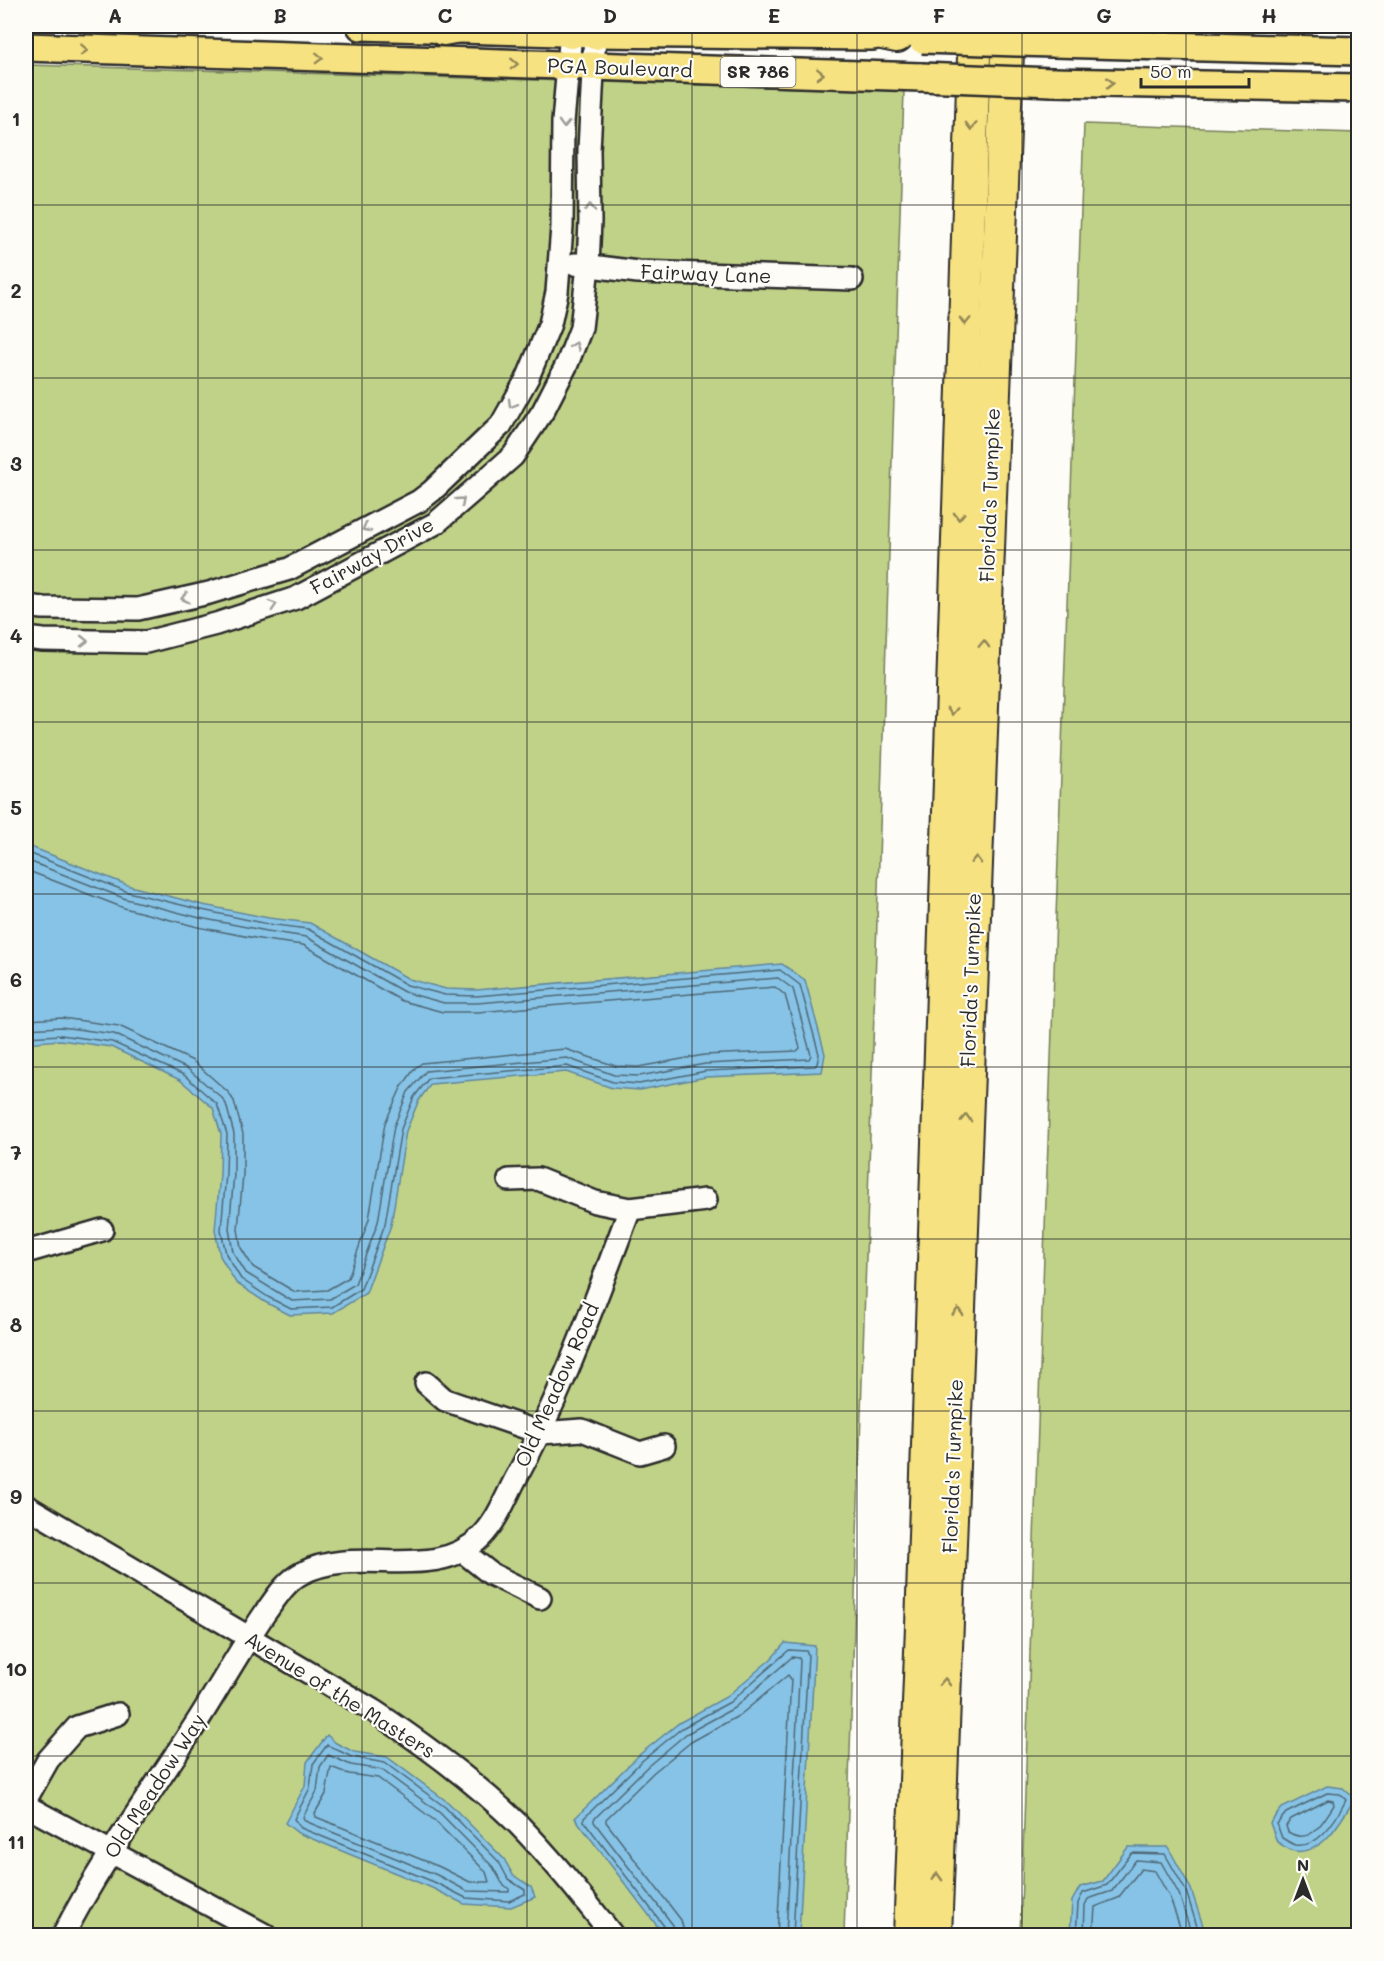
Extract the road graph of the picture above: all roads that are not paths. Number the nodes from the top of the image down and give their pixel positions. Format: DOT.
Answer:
graph roads {
  1 [pos="361,26"];
  2 [pos="848,26"];
  3 [pos="975,26"];
  4 [pos="1008,26"];
  5 [pos="451,27"];
  6 [pos="583,29"];
  7 [pos="910,38"];
  8 [pos="26,47"];
  9 [pos="1359,51"];
  10 [pos="567,66"];
  11 [pos="594,68"];
  12 [pos="1359,88"];
  13 [pos="560,262"];
  14 [pos="588,266"];
  15 [pos="852,279"];
  16 [pos="26,606"];
  17 [pos="26,638"];
  18 [pos="509,1180"];
  19 [pos="706,1200"];
  20 [pos="630,1209"];
  21 [pos="102,1230"];
  22 [pos="26,1251"];
  23 [pos="426,1383"];
  24 [pos="540,1434"];
  25 [pos="664,1446"];
  26 [pos="26,1506"];
  27 [pos="462,1551"];
  28 [pos="540,1598"];
  29 [pos="249,1637"];
  30 [pos="118,1714"];
  31 [pos="26,1799"];
  32 [pos="26,1806"];
  33 [pos="112,1852"];
  34 [pos="63,1935"];
  35 [pos="267,1935"];
  36 [pos="613,1935"];
  37 [pos="910,1935"];
  38 [pos="935,1935"];
  1 -- 5 [label="main road, PGA Boulevard / SR 786"];
  2 -- 7 [label="highway"];
  3 -- 37 [label="highway, Florida's Turnpike, one-way"];
  38 -- 4 [label="highway, Florida's Turnpike, one-way"];
  5 -- 6 [label="main road, PGA Boulevard / SR 786"];
  6 -- 7 [label="main road, PGA Boulevard / SR 786"];
  6 -- 10 [label="street, Fairway Drive"];
  6 -- 11 [label="street, Fairway Drive"];
  7 -- 9 [label="main road, PGA Boulevard / SR 786, bridge"];
  8 -- 10 [label="main road, PGA Boulevard / SR 786, one-way"];
  10 -- 11 [label="main road, PGA Boulevard / SR 786"];
  10 -- 13 [label="street, Fairway Drive, one-way"];
  11 -- 12 [label="main road, PGA Boulevard / SR 786, one-way, bridge"];
  14 -- 11 [label="street, Fairway Drive, one-way"];
  13 -- 14 [label="street, Fairway Lane"];
  13 -- 16 [label="street, Fairway Drive, one-way"];
  14 -- 15 [label="street, Fairway Lane"];
  17 -- 14 [label="street, Fairway Drive, one-way"];
  18 -- 20 [label="street"];
  19 -- 20 [label="street"];
  20 -- 24 [label="street, Old Meadow Road"];
  21 -- 22 [label="street"];
  23 -- 24 [label="street"];
  24 -- 25 [label="street"];
  24 -- 27 [label="street, Old Meadow Road"];
  26 -- 29 [label="street, Avenue of the Masters"];
  27 -- 28 [label="street"];
  27 -- 29 [label="street, Old Meadow Road"];
  29 -- 33 [label="street, Old Meadow Way"];
  29 -- 36 [label="street, Avenue of the Masters"];
  30 -- 31 [label="street"];
  32 -- 33 [label="street"];
  33 -- 34 [label="street, Old Meadow Way"];
  33 -- 35 [label="street"];
}
